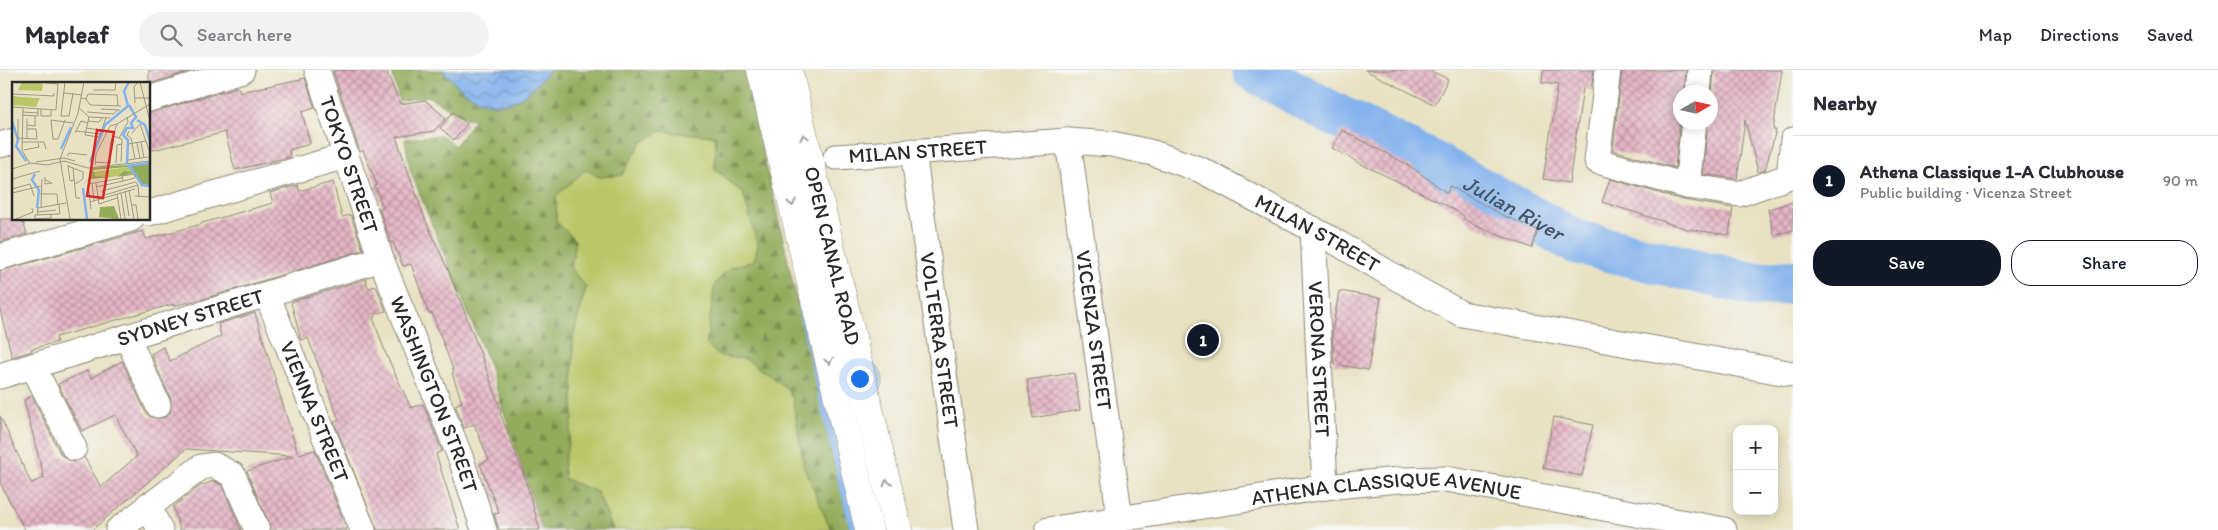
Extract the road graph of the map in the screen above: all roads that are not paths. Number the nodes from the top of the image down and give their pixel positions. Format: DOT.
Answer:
graph roads {
  1 [pos="242,70"];
  2 [pos="317,70"];
  3 [pos="761,70"];
  4 [pos="788,70"];
  5 [pos="1608,70"];
  6 [pos="1700,70"];
  7 [pos="1699,85"];
  8 [pos="150,99"];
  9 [pos="1693,130"];
  10 [pos="1793,140"];
  11 [pos="1068,141"];
  12 [pos="913,151"];
  13 [pos="345,156"];
  14 [pos="836,157"];
  15 [pos="1791,176"];
  16 [pos="1687,186"];
  17 [pos="150,213"];
  18 [pos="128,220"];
  19 [pos="1313,229"];
  20 [pos="0,257"];
  21 [pos="381,260"];
  22 [pos="267,294"];
  23 [pos="127,337"];
  24 [pos="33,366"];
  25 [pos="1793,374"];
  26 [pos="0,376"];
  27 [pos="158,405"];
  28 [pos="74,448"];
  29 [pos="1325,487"];
  30 [pos="148,505"];
  31 [pos="1120,519"];
  32 [pos="1694,528"];
  33 [pos="118,530"];
  34 [pos="160,530"];
  35 [pos="258,530"];
  36 [pos="363,530"];
  37 [pos="484,530"];
  38 [pos="869,530"];
  39 [pos="898,530"];
  40 [pos="966,530"];
  41 [pos="1048,530"];
  42 [pos="1724,530"];
  1 -- 8 [label="street"];
  2 -- 13 [label="street, TOKYO STREET"];
  3 -- 38 [label="main road, OPEN CANAL ROAD, one-way"];
  39 -- 4 [label="main road, OPEN CANAL ROAD, one-way"];
  5 -- 16 [label="street"];
  6 -- 7 [label="street"];
  9 -- 16 [label="street"];
  10 -- 15 [label="street"];
  11 -- 12 [label="street, MILAN STREET"];
  11 -- 19 [label="street, MILAN STREET"];
  11 -- 31 [label="street, VICENZA STREET"];
  12 -- 14 [label="street, MILAN STREET"];
  12 -- 40 [label="street, VOLTERRA STREET"];
  13 -- 17 [label="street"];
  13 -- 21 [label="street, TOKYO STREET"];
  15 -- 16 [label="street"];
  18 -- 20 [label="street"];
  19 -- 25 [label="street, MILAN STREET"];
  19 -- 29 [label="street, VERONA STREET"];
  21 -- 22 [label="street, SYDNEY STREET"];
  21 -- 37 [label="street, WASHINGTON STREET"];
  22 -- 23 [label="street, SYDNEY STREET"];
  22 -- 36 [label="street, VIENNA STREET"];
  23 -- 24 [label="street, SYDNEY STREET"];
  23 -- 27 [label="street"];
  24 -- 26 [label="street, SYDNEY STREET"];
  24 -- 28 [label="street"];
  29 -- 31 [label="street, ATHENA CLASSIQUE AVENUE"];
  29 -- 32 [label="street, ATHENA CLASSIQUE AVENUE"];
  30 -- 33 [label="street"];
  30 -- 34 [label="street"];
  30 -- 35 [label="street"];
  31 -- 41 [label="street, ATHENA CLASSIQUE AVENUE"];
  32 -- 42 [label="street, ATHENA CLASSIQUE AVENUE"];
}
